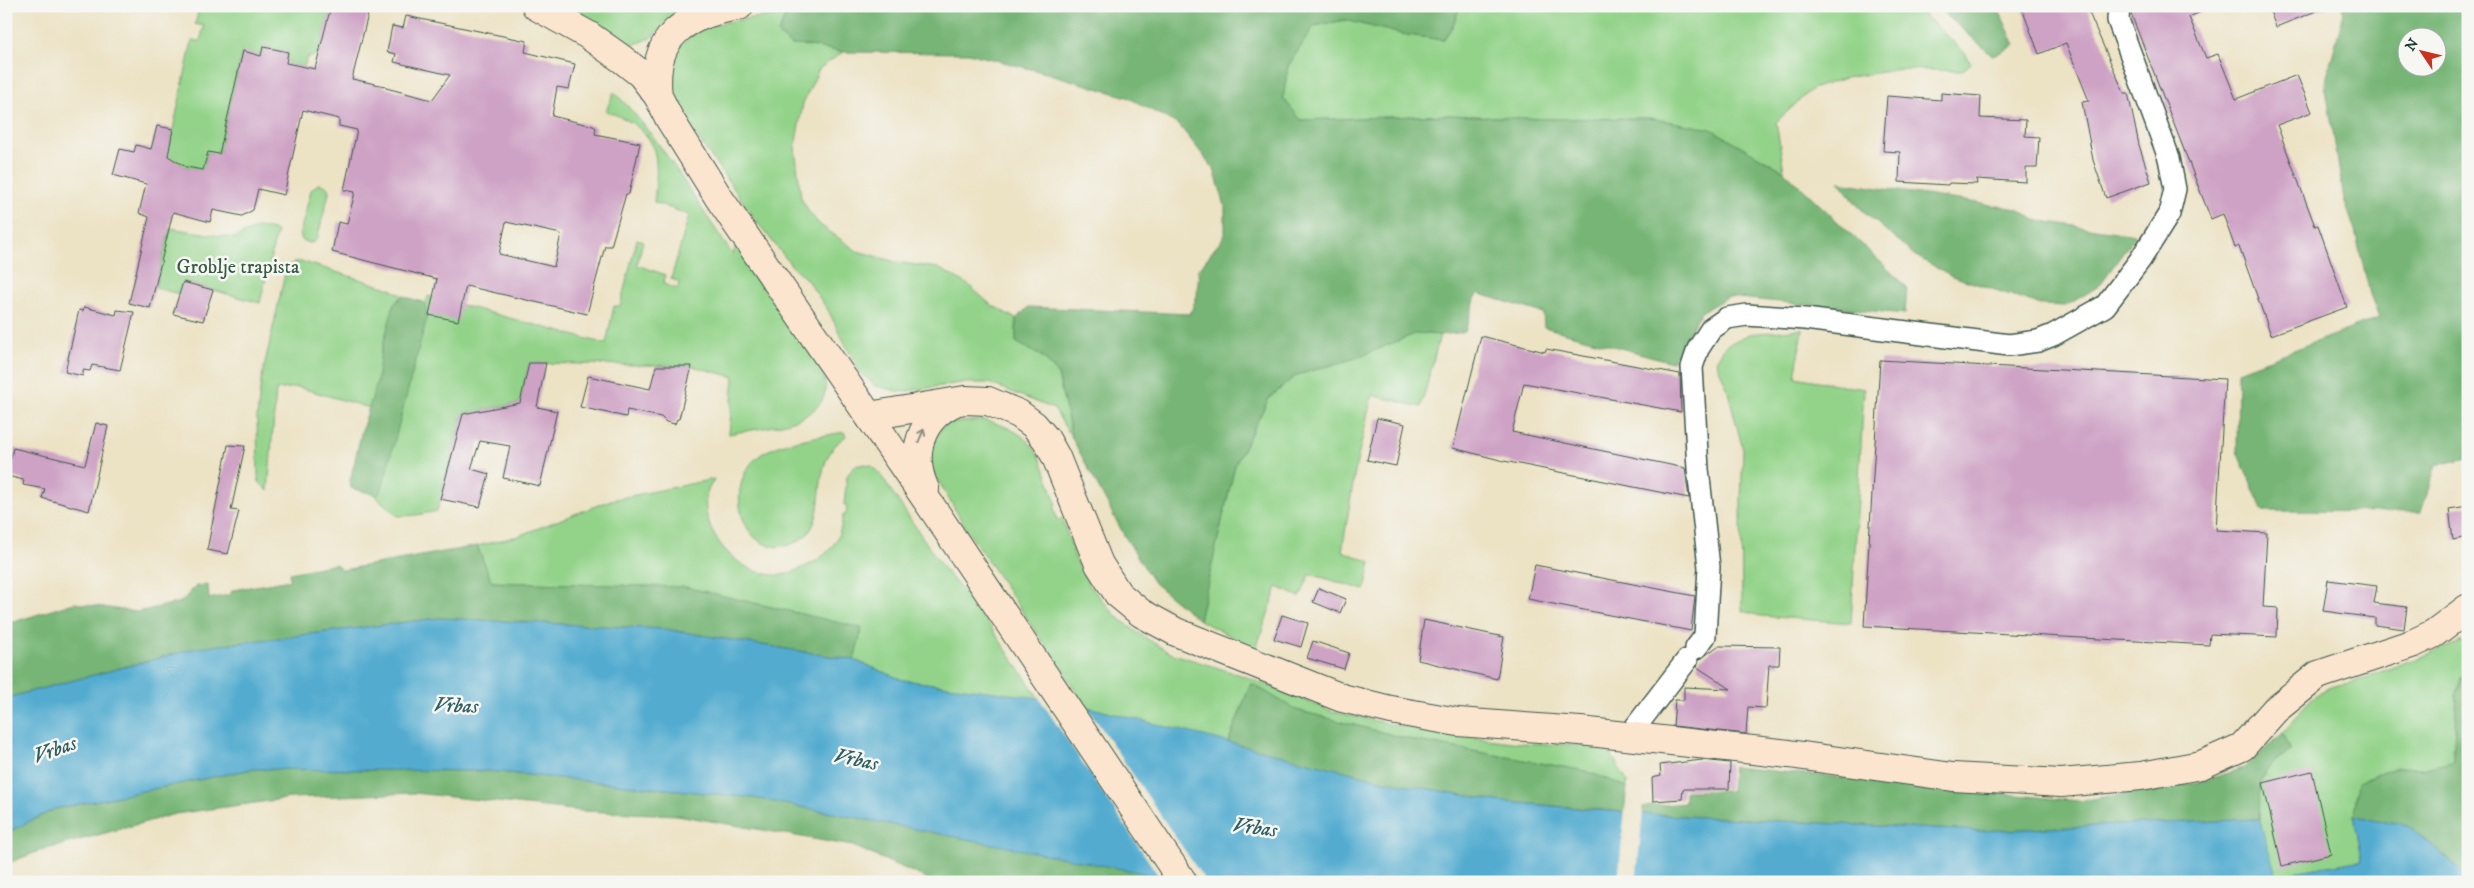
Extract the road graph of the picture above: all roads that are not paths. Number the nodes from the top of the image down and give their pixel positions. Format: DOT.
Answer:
graph roads {
  1 [pos="536,6"];
  2 [pos="739,6"];
  3 [pos="2119,6"];
  4 [pos="661,56"];
  5 [pos="640,74"];
  6 [pos="658,96"];
  7 [pos="959,400"];
  8 [pos="869,416"];
  9 [pos="937,515"];
  10 [pos="2468,608"];
  11 [pos="1627,738"];
  12 [pos="1183,882"];
  1 -- 5 [label="street"];
  2 -- 4 [label="street"];
  3 -- 11 [label="street"];
  4 -- 5 [label="street"];
  4 -- 6 [label="street"];
  5 -- 6 [label="street"];
  6 -- 8 [label="street"];
  7 -- 8 [label="street"];
  9 -- 7 [label="street, one-way"];
  7 -- 11 [label="street"];
  8 -- 9 [label="street"];
  9 -- 12 [label="street"];
  10 -- 11 [label="street"];
}
